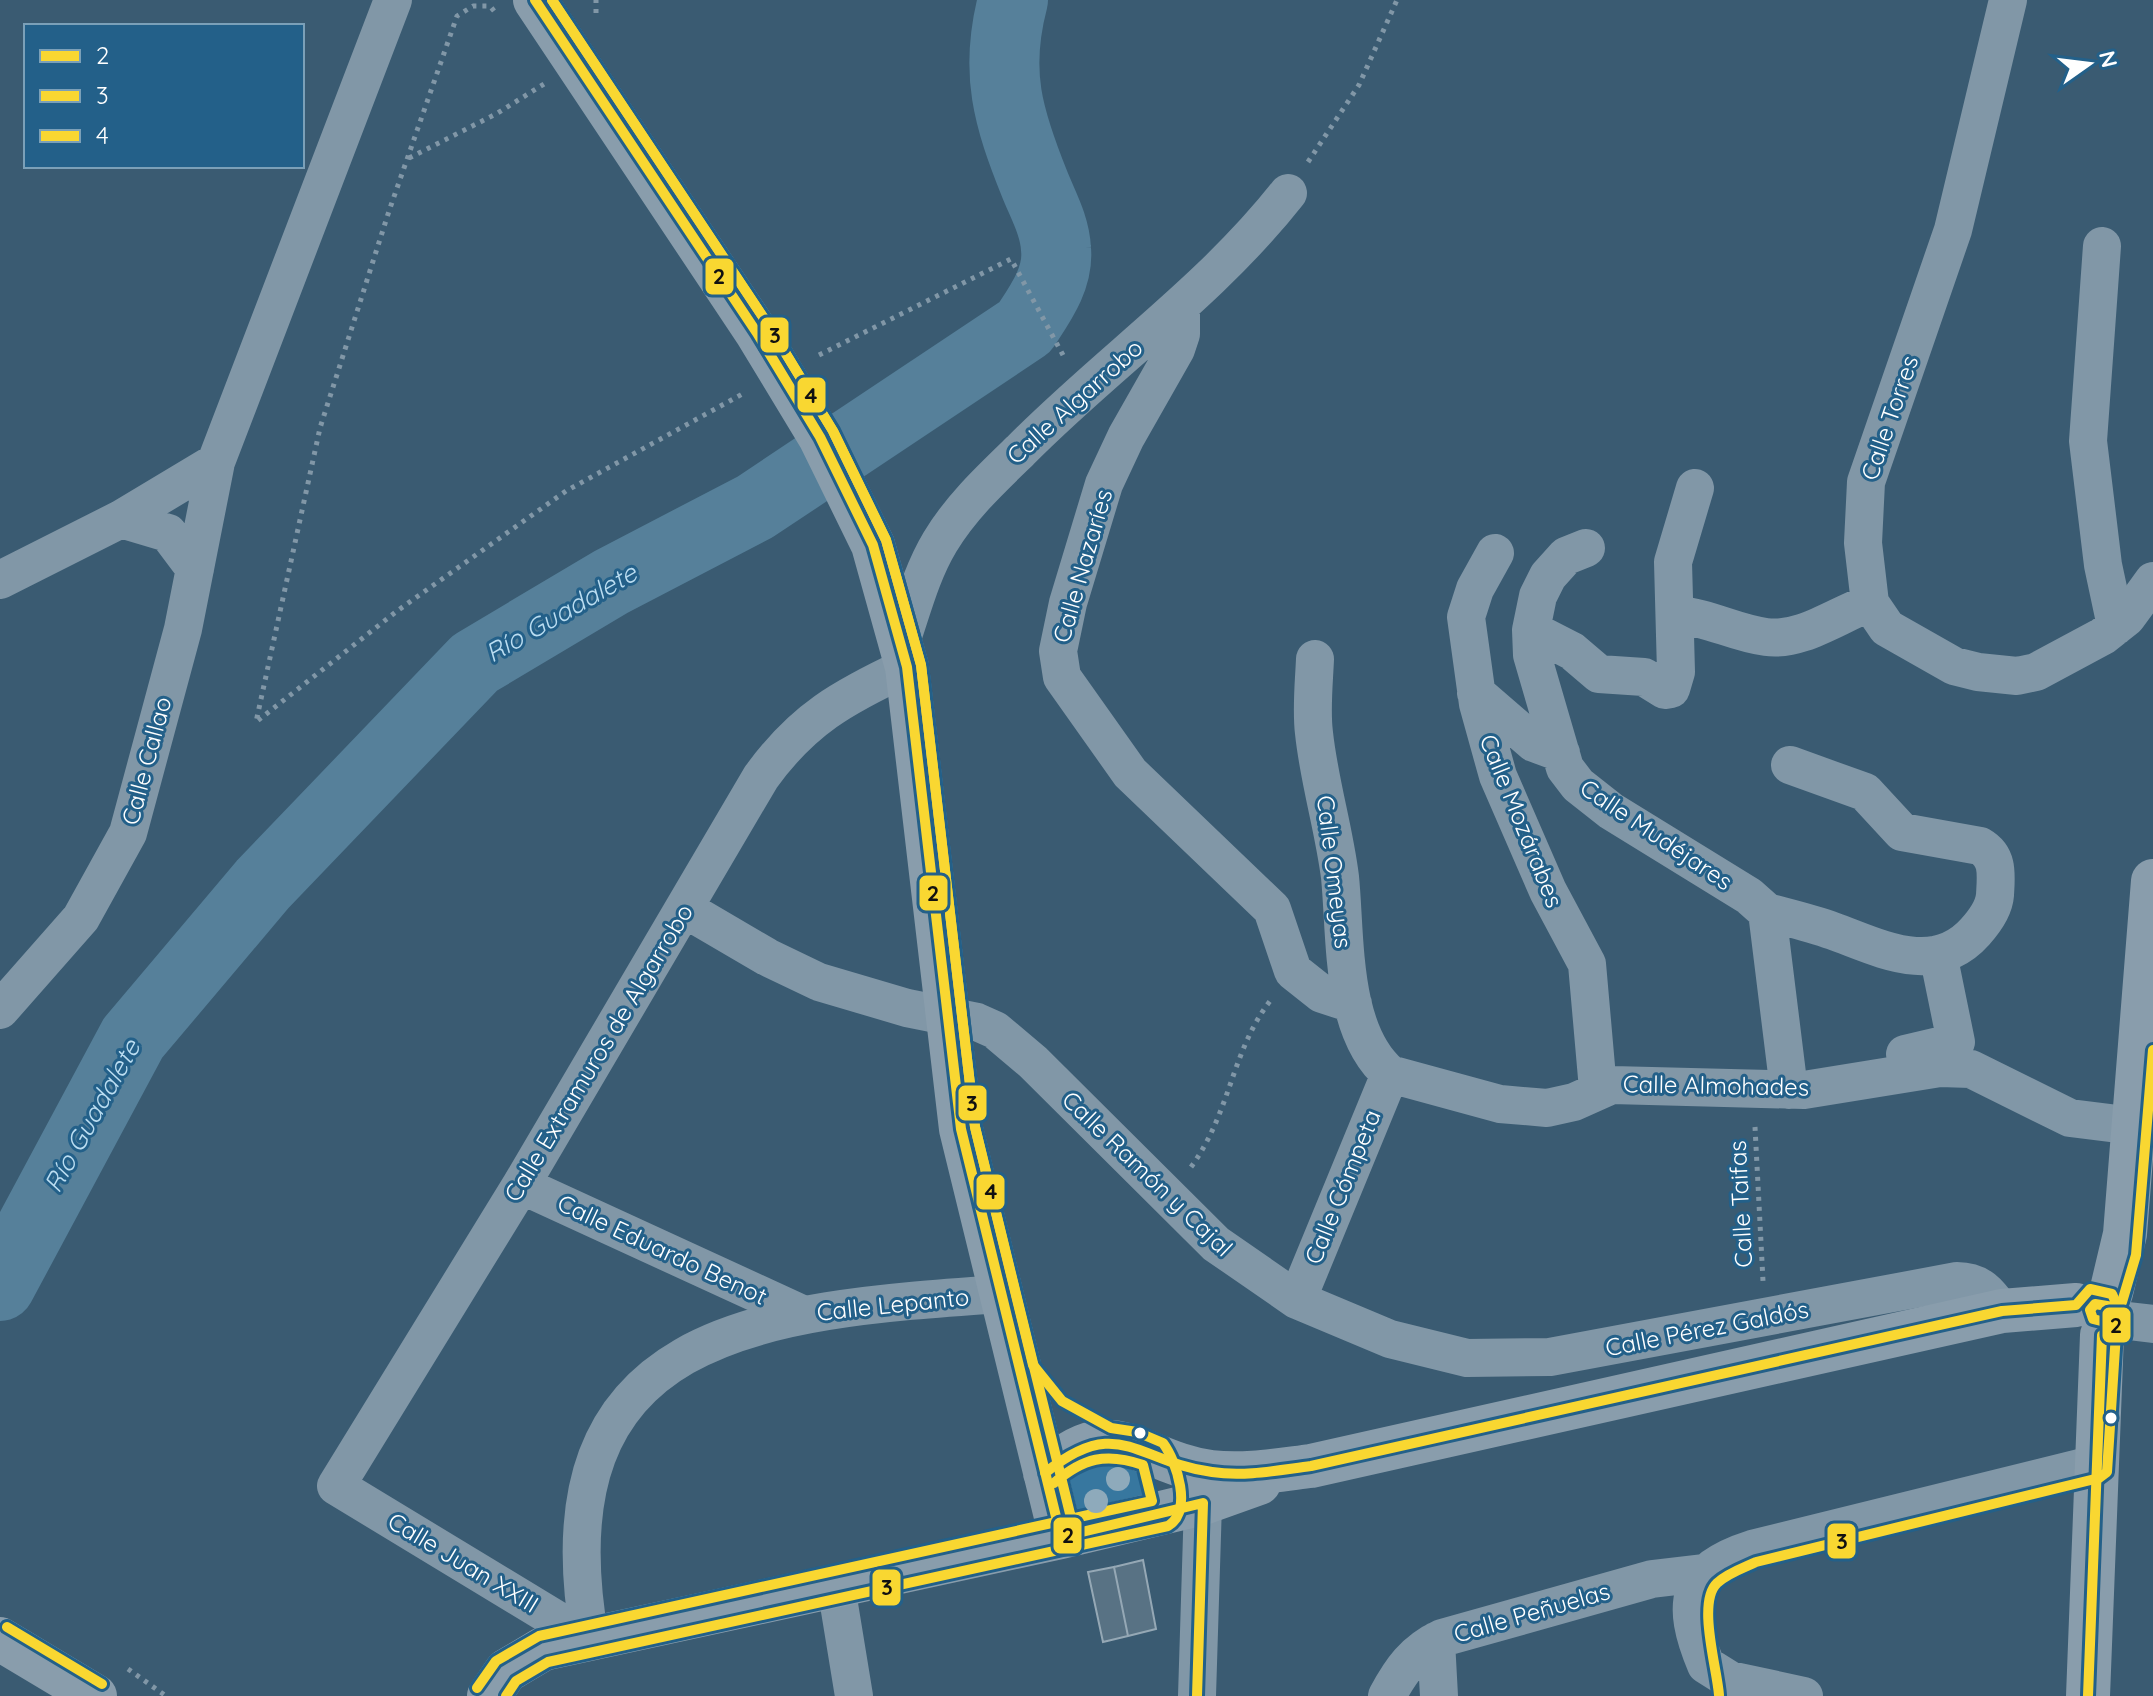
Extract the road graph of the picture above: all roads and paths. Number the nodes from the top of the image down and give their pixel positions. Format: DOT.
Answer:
graph roads {
  1 [pos="393,0"];
  2 [pos="596,0"];
  3 [pos="1397,0"];
  4 [pos="2008,0"];
  5 [pos="527,13"];
  6 [pos="595,17"];
  7 [pos="548,80"];
  8 [pos="408,158"];
  9 [pos="1288,193"];
  10 [pos="2102,246"];
  11 [pos="1181,308"];
  12 [pos="1058,344"];
  13 [pos="817,357"];
  14 [pos="761,385"];
  15 [pos="216,462"];
  16 [pos="1695,488"];
  17 [pos="121,519"];
  18 [pos="1586,548"];
  19 [pos="1495,553"];
  20 [pos="195,569"];
  21 [pos="0,580"];
  22 [pos="2153,581"];
  23 [pos="1870,603"];
  24 [pos="1676,615"];
  25 [pos="2116,626"];
  26 [pos="1531,630"];
  27 [pos="905,653"];
  28 [pos="1315,659"];
  29 [pos="1476,693"];
  30 [pos="1561,753"];
  31 [pos="1790,765"];
  32 [pos="2153,881"];
  33 [pos="685,909"];
  34 [pos="1767,912"];
  35 [pos="1954,946"];
  36 [pos="1293,971"];
  37 [pos="1353,1004"];
  38 [pos="0,1010"];
  39 [pos="947,1016"];
  40 [pos="1390,1074"];
  41 [pos="1875,1079"];
  42 [pos="1598,1089"];
  43 [pos="1770,1089"];
  44 [pos="2134,1126"];
  45 [pos="521,1185"];
  46 [pos="1168,1199"];
  47 [pos="1000,1294"];
  48 [pos="1297,1300"];
  49 [pos="2002,1311"];
  50 [pos="804,1315"];
  51 [pos="2112,1315"];
  52 [pos="1765,1318"];
  53 [pos="1400,1342"];
  54 [pos="1020,1371"];
  55 [pos="1107,1442"];
  56 [pos="1154,1454"];
  57 [pos="2096,1464"];
  58 [pos="1311,1466"];
  59 [pos="1045,1473"];
  60 [pos="336,1486"];
  61 [pos="1183,1508"];
  62 [pos="1061,1537"];
  63 [pos="1703,1573"];
  64 [pos="836,1586"];
  65 [pos="0,1639"];
  66 [pos="590,1640"];
  67 [pos="1436,1641"];
  68 [pos="1705,1680"];
  69 [pos="95,1696"];
  70 [pos="489,1696"];
  71 [pos="854,1696"];
  72 [pos="1197,1696"];
  73 [pos="1387,1696"];
  74 [pos="1439,1696"];
  75 [pos="1804,1696"];
  76 [pos="2088,1696"];
  1 -- 15 [label="street, Calle Callao"];
  2 -- 6 [label="path"];
  3 -- 9 [label="path"];
  4 -- 23 [label="street, Calle Torres"];
  5 -- 8 [label="path"];
  5 -- 27 [label="street, Calle Algarrobo"];
  7 -- 8 [label="path"];
  8 -- 14 [label="path"];
  9 -- 11 [label="street, Calle Algarrobo"];
  10 -- 25 [label="street"];
  11 -- 27 [label="street, Calle Algarrobo"];
  11 -- 36 [label="street, Calle Nazaríes"];
  12 -- 13 [label="path"];
  15 -- 17 [label="street"];
  15 -- 20 [label="street, Calle Callao"];
  16 -- 24 [label="street"];
  17 -- 20 [label="street"];
  17 -- 21 [label="street"];
  18 -- 26 [label="street, Calle Mudéjares"];
  19 -- 29 [label="street, Calle Mozárabes"];
  20 -- 38 [label="street, Calle Callao"];
  22 -- 25 [label="street"];
  23 -- 24 [label="street"];
  23 -- 25 [label="street"];
  24 -- 26 [label="street"];
  26 -- 30 [label="street, Calle Mudéjares"];
  27 -- 33 [label="street, Calle Extramuros de Algarrobo"];
  27 -- 39 [label="street, Calle Algarrobo"];
  28 -- 37 [label="street, Calle Omeyas"];
  29 -- 30 [label="street"];
  29 -- 42 [label="street, Calle Mozárabes"];
  30 -- 34 [label="street, Calle Mudéjares"];
  31 -- 35 [label="street"];
  32 -- 44 [label="street"];
  33 -- 39 [label="street, Calle Ramón y Cajal"];
  33 -- 45 [label="street, Calle Extramuros de Algarrobo"];
  34 -- 35 [label="street"];
  34 -- 43 [label="street"];
  35 -- 41 [label="street"];
  36 -- 37 [label="street"];
  36 -- 46 [label="path"];
  37 -- 40 [label="street, Calle Omeyas"];
  39 -- 46 [label="street, Calle Ramón y Cajal"];
  39 -- 47 [label="street, Calle Algarrobo"];
  40 -- 42 [label="street, Calle Almohades"];
  40 -- 48 [label="street, Calle Cómpeta"];
  41 -- 43 [label="street, Calle Almohades"];
  41 -- 44 [label="street, Calle Almohades"];
  42 -- 43 [label="street, Calle Almohades"];
  43 -- 52 [label="path, Calle Taifas"];
  44 -- 51 [label="street"];
  45 -- 50 [label="street, Calle Eduardo Benot"];
  45 -- 60 [label="street, Calle Extramuros de Algarrobo"];
  46 -- 48 [label="street, Calle Ramón y Cajal"];
  47 -- 50 [label="street, Calle Lepanto"];
  47 -- 54 [label="street, Calle Algarrobo"];
  48 -- 53 [label="street, Calle Ramón y Cajal"];
  49 -- 51 [label="street, Calle Pérez Galdós"];
  49 -- 52 [label="street, Calle Pérez Galdós"];
  49 -- 58 [label="street, Calle Pérez Galdós"];
  50 -- 66 [label="street, Calle Lepanto"];
  51 -- 57 [label="street"];
  52 -- 53 [label="street, Calle Pérez Galdós"];
  54 -- 55 [label="street, Calle Pérez Galdós"];
  54 -- 59 [label="street, Calle Algarrobo"];
  55 -- 56 [label="street, Calle Pérez Galdós"];
  55 -- 59 [label="street, Calle Pérez Galdós"];
  56 -- 58 [label="street, Calle Pérez Galdós"];
  56 -- 61 [label="street"];
  57 -- 63 [label="street"];
  57 -- 76 [label="street"];
  58 -- 61 [label="street, Calle Pérez Galdós"];
  59 -- 62 [label="street, Calle Algarrobo"];
  60 -- 66 [label="street, Calle Juan XXIII"];
  61 -- 62 [label="street, Calle Pérez Galdós"];
  61 -- 72 [label="street"];
  62 -- 64 [label="street, Calle Pérez Galdós"];
  63 -- 67 [label="street, Calle Peñuelas"];
  63 -- 68 [label="street"];
  64 -- 66 [label="street, Calle Pérez Galdós"];
  64 -- 71 [label="street"];
  65 -- 69 [label="street"];
  66 -- 70 [label="street, Calle Pérez Galdós"];
  67 -- 73 [label="street, Calle Peñuelas"];
  67 -- 74 [label="street"];
  68 -- 75 [label="street"];
}
